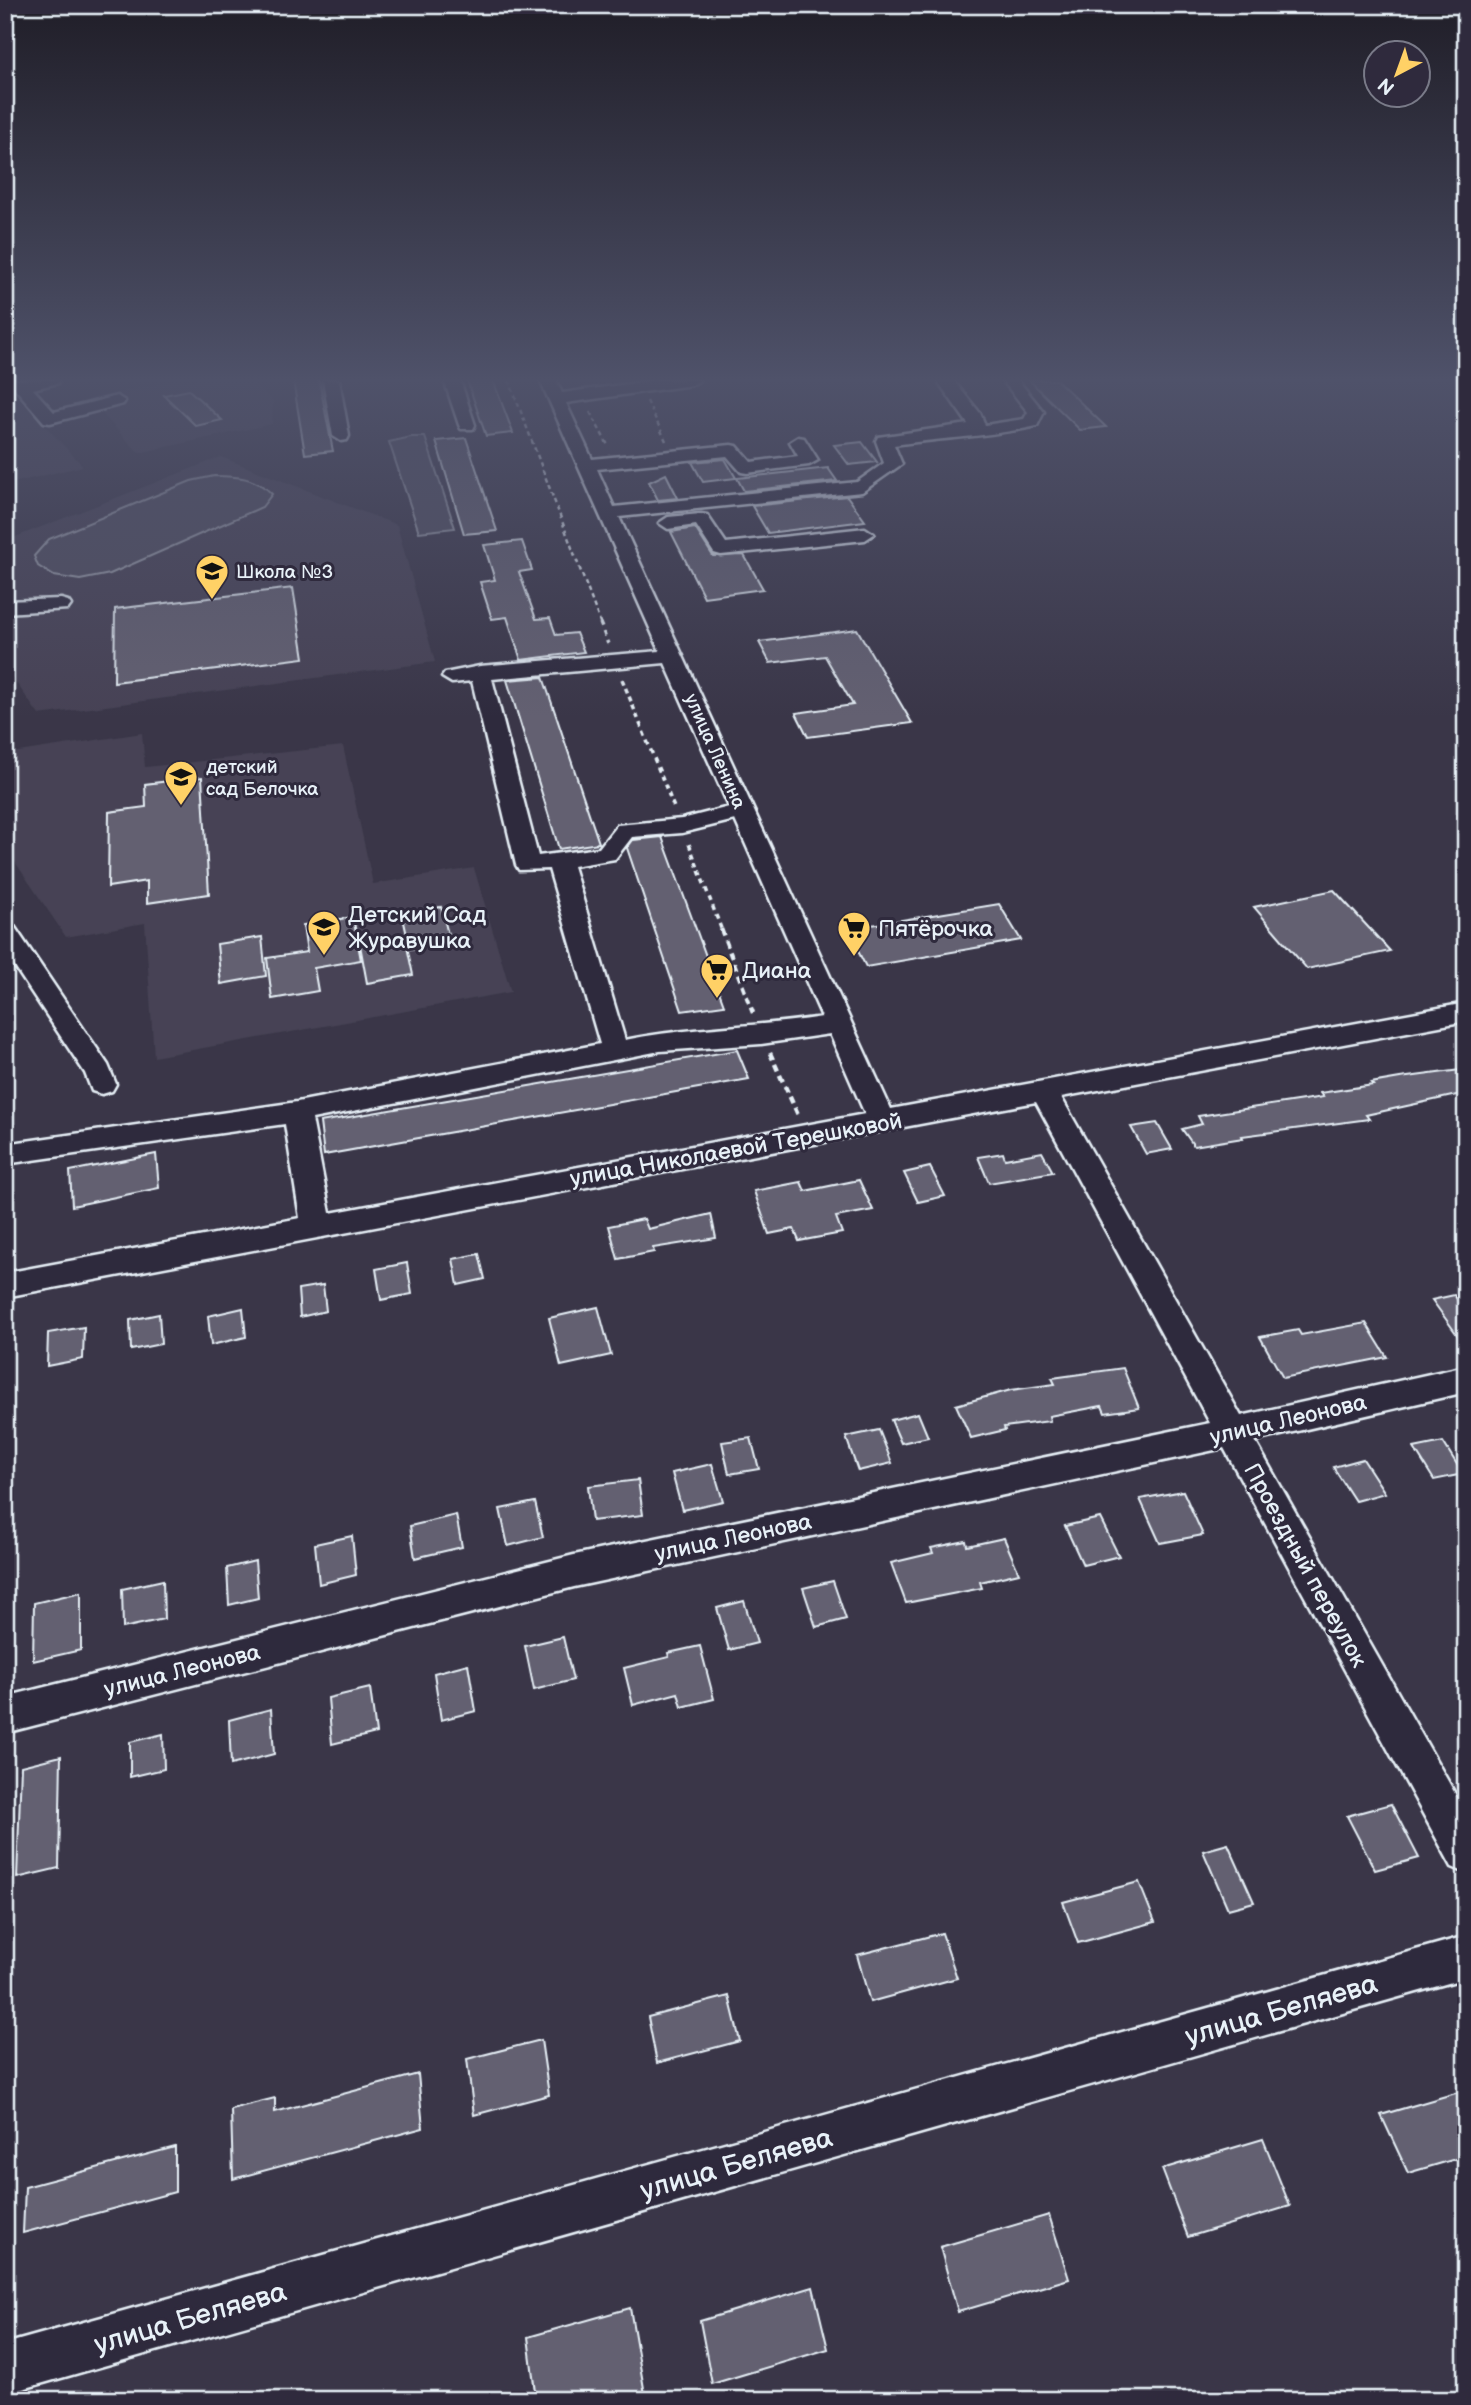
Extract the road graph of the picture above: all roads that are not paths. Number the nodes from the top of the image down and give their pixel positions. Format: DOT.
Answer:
graph roads {
  1 [pos="599,492"];
  2 [pos="824,492"];
  3 [pos="612,521"];
  4 [pos="865,534"];
  5 [pos="61,605"];
  6 [pos="5,607"];
  7 [pos="673,656"];
  8 [pos="480,673"];
  9 [pos="452,677"];
  10 [pos="743,811"];
  11 [pos="559,861"];
  12 [pos="5,932"];
  13 [pos="1466,1012"];
  14 [pos="838,1024"];
  15 [pos="615,1051"];
  16 [pos="102,1084"];
  17 [pos="1044,1092"];
  18 [pos="297,1112"];
  19 [pos="883,1122"];
  20 [pos="5,1153"];
  21 [pos="317,1227"];
  22 [pos="5,1285"];
  23 [pos="1466,1379"];
  24 [pos="1233,1432"];
  25 [pos="5,1715"];
  26 [pos="1466,1853"];
  27 [pos="1466,1957"];
  28 [pos="5,2369"];
  1 -- 3 [label="street, улица Ленина"];
  2 -- 3 [label="street"];
  3 -- 4 [label="street"];
  3 -- 7 [label="street, улица Ленина"];
  5 -- 6 [label="street"];
  7 -- 8 [label="street"];
  7 -- 10 [label="street, улица Ленина"];
  8 -- 9 [label="street"];
  8 -- 11 [label="street"];
  10 -- 11 [label="street"];
  10 -- 14 [label="street, улица Ленина"];
  11 -- 15 [label="street"];
  12 -- 16 [label="street"];
  13 -- 17 [label="street, улица Николаевой Терешковой"];
  14 -- 15 [label="street"];
  14 -- 19 [label="street, улица Ленина"];
  15 -- 18 [label="street"];
  17 -- 19 [label="street, улица Николаевой Терешковой"];
  17 -- 24 [label="street, Проездный переулок"];
  18 -- 20 [label="street"];
  18 -- 21 [label="street"];
  19 -- 21 [label="street, улица Николаевой Терешковой"];
  21 -- 22 [label="street, улица Николаевой Терешковой"];
  23 -- 24 [label="street, улица Леонова"];
  24 -- 25 [label="street, улица Леонова"];
  24 -- 26 [label="street, Проездный переулок"];
  27 -- 28 [label="street, улица Беляева"];
}
